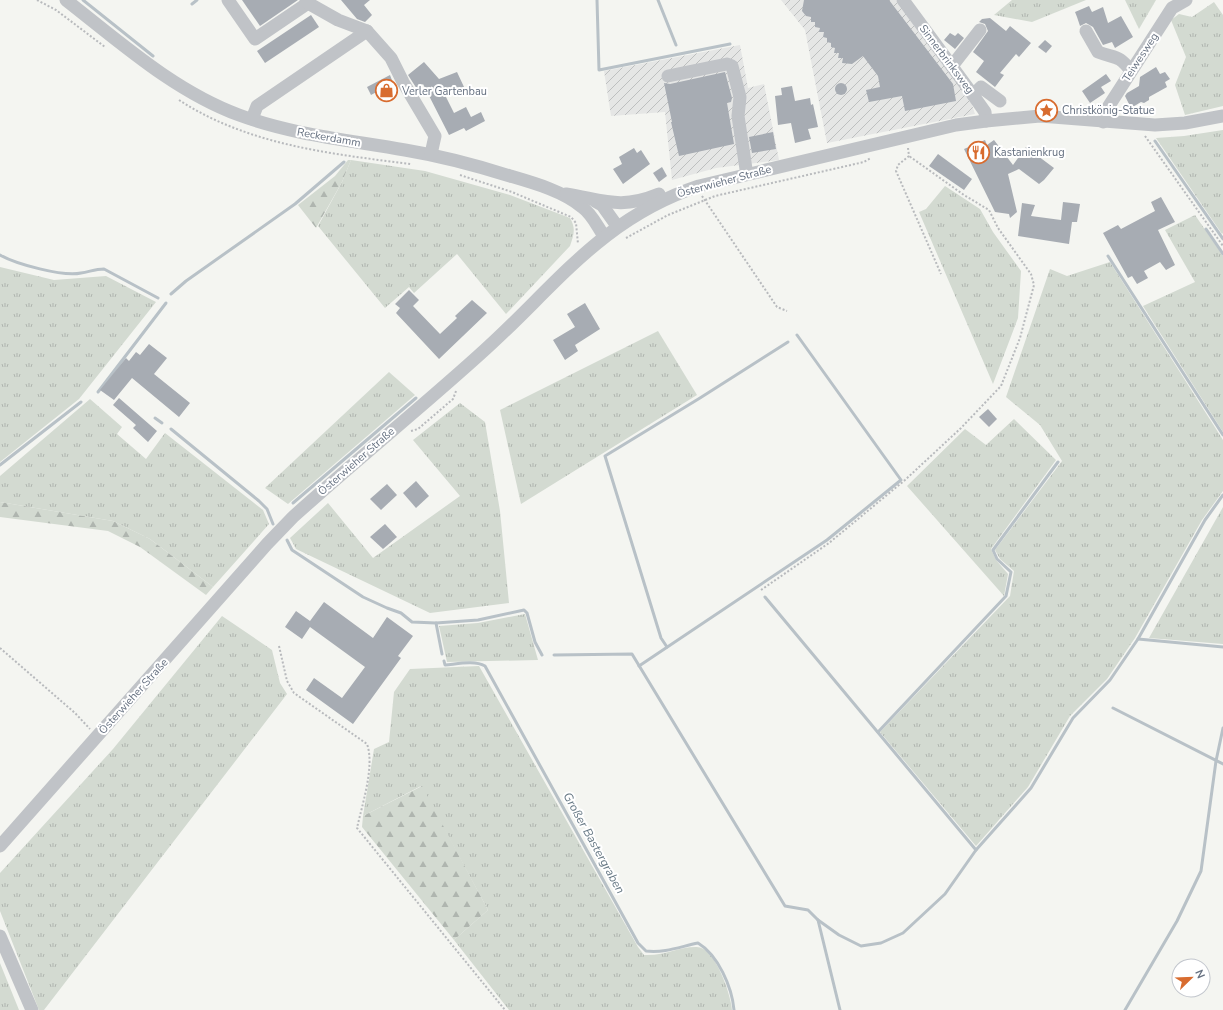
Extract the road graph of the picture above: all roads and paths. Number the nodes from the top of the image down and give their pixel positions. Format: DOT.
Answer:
graph roads {
  1 [pos="66,0"];
  2 [pos="228,0"];
  3 [pos="903,0"];
  4 [pos="1186,0"];
  5 [pos="307,2"];
  6 [pos="980,30"];
  7 [pos="367,31"];
  8 [pos="1086,31"];
  9 [pos="952,66"];
  10 [pos="1131,71"];
  11 [pos="668,76"];
  12 [pos="973,95"];
  13 [pos="1000,101"];
  14 [pos="1223,116"];
  15 [pos="252,119"];
  16 [pos="986,121"];
  17 [pos="1103,122"];
  18 [pos="1146,125"];
  19 [pos="909,143"];
  20 [pos="431,154"];
  21 [pos="873,156"];
  22 [pos="909,156"];
  23 [pos="778,166"];
  24 [pos="746,169"];
  25 [pos="699,186"];
  26 [pos="558,193"];
  27 [pos="593,200"];
  28 [pos="704,200"];
  29 [pos="617,226"];
  30 [pos="604,236"];
  31 [pos="620,241"];
  32 [pos="1223,246"];
  33 [pos="941,274"];
  34 [pos="787,311"];
  35 [pos="458,387"];
  36 [pos="404,432"];
  37 [pos="761,590"];
  38 [pos="279,646"];
  39 [pos="0,648"];
  40 [pos="101,740"];
  41 [pos="0,846"];
  42 [pos="0,936"];
  43 [pos="32,1010"];
  44 [pos="505,1010"];
  1 -- 15 [label="street, Reckerdamm"];
  2 -- 5 [label="street"];
  3 -- 9 [label="street, Sinnerbrinksweg"];
  4 -- 10 [label="street, Teiwesweg"];
  5 -- 7 [label="street"];
  6 -- 9 [label="street"];
  7 -- 15 [label="street"];
  7 -- 20 [label="street"];
  8 -- 10 [label="street"];
  9 -- 12 [label="street, Sinnerbrinksweg"];
  10 -- 17 [label="street, Teiwesweg"];
  11 -- 24 [label="street"];
  12 -- 13 [label="street"];
  12 -- 16 [label="street, Sinnerbrinksweg"];
  14 -- 18 [label="street, Österwieher Straße"];
  15 -- 20 [label="street, Reckerdamm"];
  16 -- 17 [label="street, Österwieher Straße"];
  16 -- 19 [label="street, Österwieher Straße"];
  17 -- 18 [label="street, Österwieher Straße"];
  18 -- 32 [label="path"];
  19 -- 22 [label="path"];
  19 -- 23 [label="street, Österwieher Straße"];
  20 -- 26 [label="street, Reckerdamm"];
  21 -- 28 [label="path"];
  22 -- 33 [label="path"];
  22 -- 37 [label="path"];
  23 -- 24 [label="street, Österwieher Straße"];
  23 -- 25 [label="street, Österwieher Straße"];
  24 -- 27 [label="street, Österwieher Straße"];
  25 -- 28 [label="path"];
  25 -- 29 [label="street, Österwieher Straße"];
  26 -- 27 [label="street, Österwieher Straße"];
  26 -- 30 [label="street, Reckerdamm"];
  27 -- 29 [label="street"];
  28 -- 31 [label="path"];
  28 -- 34 [label="path"];
  29 -- 30 [label="street, Österwieher Straße"];
  30 -- 40 [label="street, Österwieher Straße"];
  35 -- 36 [label="path"];
  38 -- 44 [label="path"];
  39 -- 40 [label="path"];
  40 -- 41 [label="street, Österwieher Straße"];
  42 -- 43 [label="street"];
}
